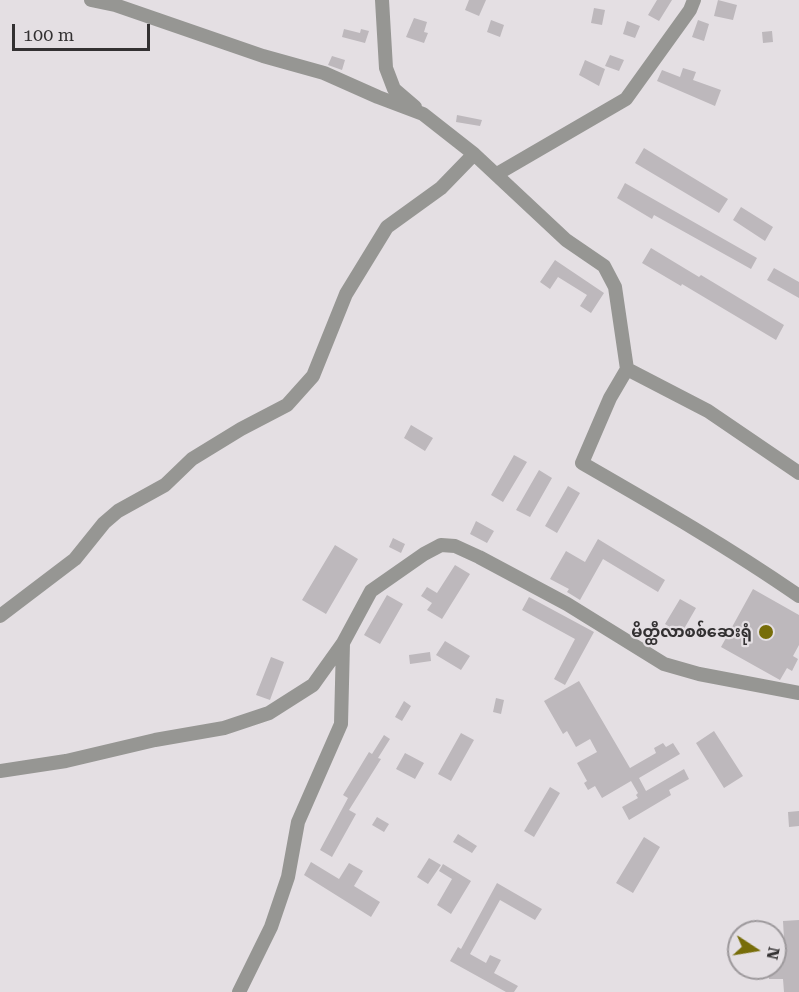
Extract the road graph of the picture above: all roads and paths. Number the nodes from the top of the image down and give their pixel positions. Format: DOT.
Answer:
graph roads {
  1 [pos="90,0"];
  2 [pos="382,0"];
  3 [pos="694,0"];
  4 [pos="115,3"];
  5 [pos="423,114"];
  6 [pos="474,154"];
  7 [pos="497,174"];
  8 [pos="627,369"];
  9 [pos="799,473"];
  10 [pos="799,596"];
  11 [pos="0,616"];
  12 [pos="344,643"];
  13 [pos="799,693"];
  14 [pos="0,771"];
  15 [pos="239,992"];
  1 -- 4 [label="street"];
  2 -- 5 [label="street"];
  3 -- 7 [label="street"];
  4 -- 5 [label="street"];
  5 -- 6 [label="street"];
  6 -- 7 [label="street"];
  6 -- 11 [label="street"];
  7 -- 8 [label="street"];
  8 -- 9 [label="street"];
  8 -- 10 [label="street"];
  12 -- 13 [label="street"];
  12 -- 14 [label="street"];
  12 -- 15 [label="street"];
}
